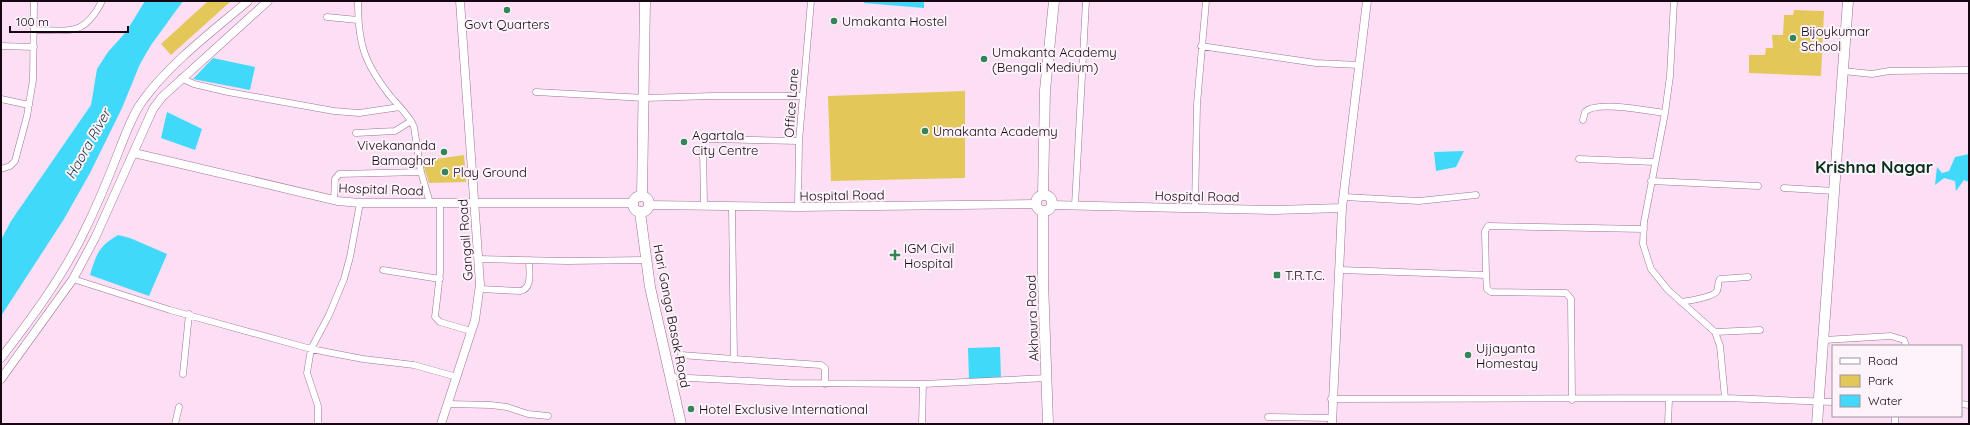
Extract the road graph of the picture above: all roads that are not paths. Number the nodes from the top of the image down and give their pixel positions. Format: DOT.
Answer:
graph roads {
  1 [pos="34,1"];
  2 [pos="102,1"];
  3 [pos="248,1"];
  4 [pos="268,1"];
  5 [pos="358,1"];
  6 [pos="460,1"];
  7 [pos="645,1"];
  8 [pos="811,1"];
  9 [pos="1054,1"];
  10 [pos="1086,1"];
  11 [pos="1206,1"];
  12 [pos="1367,1"];
  13 [pos="1674,1"];
  14 [pos="1848,1"];
  15 [pos="327,17"];
  16 [pos="358,20"];
  17 [pos="34,30"];
  18 [pos="1,46"];
  19 [pos="1201,46"];
  20 [pos="34,47"];
  21 [pos="1359,65"];
  22 [pos="1969,70"];
  23 [pos="1843,71"];
  24 [pos="181,78"];
  25 [pos="536,92"];
  26 [pos="802,96"];
  27 [pos="644,98"];
  28 [pos="1,99"];
  29 [pos="29,105"];
  30 [pos="400,107"];
  31 [pos="1665,113"];
  32 [pos="1583,120"];
  33 [pos="411,121"];
  34 [pos="356,133"];
  35 [pos="799,141"];
  36 [pos="134,153"];
  37 [pos="1579,159"];
  38 [pos="1655,162"];
  39 [pos="1,169"];
  40 [pos="421,172"];
  41 [pos="1651,181"];
  42 [pos="1758,186"];
  43 [pos="1784,188"];
  44 [pos="1834,191"];
  45 [pos="1043,195"];
  46 [pos="1476,195"];
  47 [pos="642,196"];
  48 [pos="1344,197"];
  49 [pos="334,200"];
  50 [pos="360,203"];
  51 [pos="430,203"];
  52 [pos="440,203"];
  53 [pos="474,203"];
  54 [pos="633,203"];
  55 [pos="1051,204"];
  56 [pos="649,205"];
  57 [pos="1075,205"];
  58 [pos="704,206"];
  59 [pos="732,207"];
  60 [pos="798,208"];
  61 [pos="1039,208"];
  62 [pos="1195,208"];
  63 [pos="1342,208"];
  64 [pos="640,212"];
  65 [pos="1644,229"];
  66 [pos="479,259"];
  67 [pos="529,260"];
  68 [pos="646,260"];
  69 [pos="384,270"];
  70 [pos="1340,270"];
  71 [pos="1486,275"];
  72 [pos="1748,278"];
  73 [pos="73,279"];
  74 [pos="440,279"];
  75 [pos="480,289"];
  76 [pos="1681,302"];
  77 [pos="189,314"];
  78 [pos="1760,330"];
  79 [pos="471,331"];
  80 [pos="1715,332"];
  81 [pos="1824,340"];
  82 [pos="1906,345"];
  83 [pos="311,349"];
  84 [pos="681,355"];
  85 [pos="1,358"];
  86 [pos="734,359"];
  87 [pos="183,374"];
  88 [pos="457,377"];
  89 [pos="669,377"];
  90 [pos="1047,378"];
  91 [pos="1,379"];
  92 [pos="825,384"];
  93 [pos="923,384"];
  94 [pos="1725,398"];
  95 [pos="1332,399"];
  96 [pos="1669,399"];
  97 [pos="1572,400"];
  98 [pos="1819,402"];
  99 [pos="1832,402"];
  100 [pos="448,404"];
  101 [pos="179,407"];
  102 [pos="548,416"];
  103 [pos="1268,417"];
  104 [pos="1332,421"];
  105 [pos="175,424"];
  106 [pos="318,424"];
  107 [pos="441,424"];
  108 [pos="681,424"];
  109 [pos="922,424"];
  110 [pos="1048,424"];
  111 [pos="1668,424"];
  112 [pos="1817,424"];
  1 -- 17 [label="street"];
  2 -- 17 [label="street"];
  3 -- 85 [label="street"];
  4 -- 24 [label="street"];
  5 -- 16 [label="street"];
  6 -- 53 [label="street, Gangail Road"];
  7 -- 27 [label="main road"];
  8 -- 26 [label="street, Office Lane"];
  9 -- 45 [label="main road"];
  10 -- 57 [label="street"];
  11 -- 19 [label="street"];
  12 -- 21 [label="street"];
  13 -- 31 [label="street"];
  14 -- 23 [label="main road"];
  15 -- 16 [label="street"];
  16 -- 30 [label="street"];
  17 -- 20 [label="street"];
  18 -- 20 [label="street"];
  19 -- 21 [label="street"];
  19 -- 62 [label="street"];
  20 -- 29 [label="street"];
  21 -- 48 [label="street"];
  22 -- 23 [label="street"];
  23 -- 44 [label="main road"];
  24 -- 30 [label="street"];
  24 -- 36 [label="street"];
  25 -- 27 [label="street"];
  26 -- 27 [label="street"];
  26 -- 35 [label="street, Office Lane"];
  27 -- 47 [label="main road"];
  28 -- 29 [label="street"];
  29 -- 39 [label="street"];
  30 -- 33 [label="street"];
  31 -- 32 [label="street"];
  31 -- 38 [label="street"];
  33 -- 34 [label="street"];
  33 -- 40 [label="street"];
  35 -- 58 [label="street"];
  35 -- 60 [label="street, Office Lane"];
  36 -- 49 [label="street, Hospital Road"];
  36 -- 73 [label="street"];
  37 -- 38 [label="street"];
  38 -- 41 [label="street"];
  40 -- 49 [label="street"];
  40 -- 51 [label="street"];
  41 -- 42 [label="street"];
  41 -- 65 [label="street"];
  43 -- 44 [label="street"];
  44 -- 81 [label="main road"];
  45 -- 55 [label="main road"];
  45 -- 61 [label="main road"];
  46 -- 48 [label="street"];
  47 -- 54 [label="main road"];
  47 -- 56 [label="main road"];
  48 -- 63 [label="street"];
  49 -- 50 [label="street, Hospital Road"];
  50 -- 51 [label="street, Hospital Road"];
  50 -- 83 [label="street"];
  51 -- 52 [label="street, Hospital Road"];
  52 -- 53 [label="street, Hospital Road"];
  52 -- 74 [label="street"];
  53 -- 54 [label="street, Hospital Road"];
  53 -- 66 [label="street, Gangail Road"];
  54 -- 64 [label="main road"];
  55 -- 57 [label="street, Hospital Road"];
  55 -- 61 [label="main road"];
  56 -- 58 [label="street, Hospital Road"];
  56 -- 64 [label="main road"];
  57 -- 62 [label="street, Hospital Road"];
  58 -- 59 [label="street, Hospital Road"];
  59 -- 60 [label="street, Hospital Road"];
  59 -- 86 [label="street"];
  60 -- 61 [label="street, Hospital Road"];
  61 -- 90 [label="main road, Akhaura Road"];
  62 -- 63 [label="street, Hospital Road"];
  63 -- 70 [label="street"];
  64 -- 68 [label="main road, Hari Ganga Basak Road"];
  65 -- 71 [label="street"];
  65 -- 76 [label="street"];
  66 -- 67 [label="street"];
  66 -- 75 [label="street, Gangail Road"];
  67 -- 68 [label="street"];
  67 -- 75 [label="street"];
  68 -- 89 [label="main road, Hari Ganga Basak Road"];
  69 -- 74 [label="street"];
  70 -- 71 [label="street"];
  70 -- 95 [label="street"];
  71 -- 97 [label="street"];
  72 -- 76 [label="street"];
  73 -- 77 [label="street"];
  73 -- 91 [label="street"];
  74 -- 79 [label="street"];
  75 -- 79 [label="street, Gangail Road"];
  76 -- 80 [label="street"];
  77 -- 83 [label="street"];
  77 -- 87 [label="street"];
  78 -- 80 [label="street"];
  79 -- 88 [label="street, Gangail Road"];
  80 -- 94 [label="street"];
  81 -- 82 [label="street"];
  81 -- 98 [label="main road"];
  83 -- 88 [label="street"];
  83 -- 106 [label="street"];
  84 -- 86 [label="street"];
  86 -- 92 [label="street"];
  88 -- 100 [label="street, Gangail Road"];
  89 -- 92 [label="street"];
  89 -- 108 [label="main road, Hari Ganga Basak Road"];
  90 -- 93 [label="street"];
  90 -- 110 [label="main road, Akhaura Road"];
  92 -- 93 [label="street"];
  93 -- 109 [label="street"];
  94 -- 96 [label="street"];
  94 -- 98 [label="street"];
  95 -- 97 [label="street"];
  95 -- 104 [label="street"];
  96 -- 97 [label="street"];
  96 -- 111 [label="street"];
  98 -- 99 [label="street"];
  98 -- 112 [label="main road"];
  100 -- 102 [label="street"];
  100 -- 107 [label="street, Gangail Road"];
  101 -- 105 [label="street"];
  103 -- 104 [label="street"];
}
